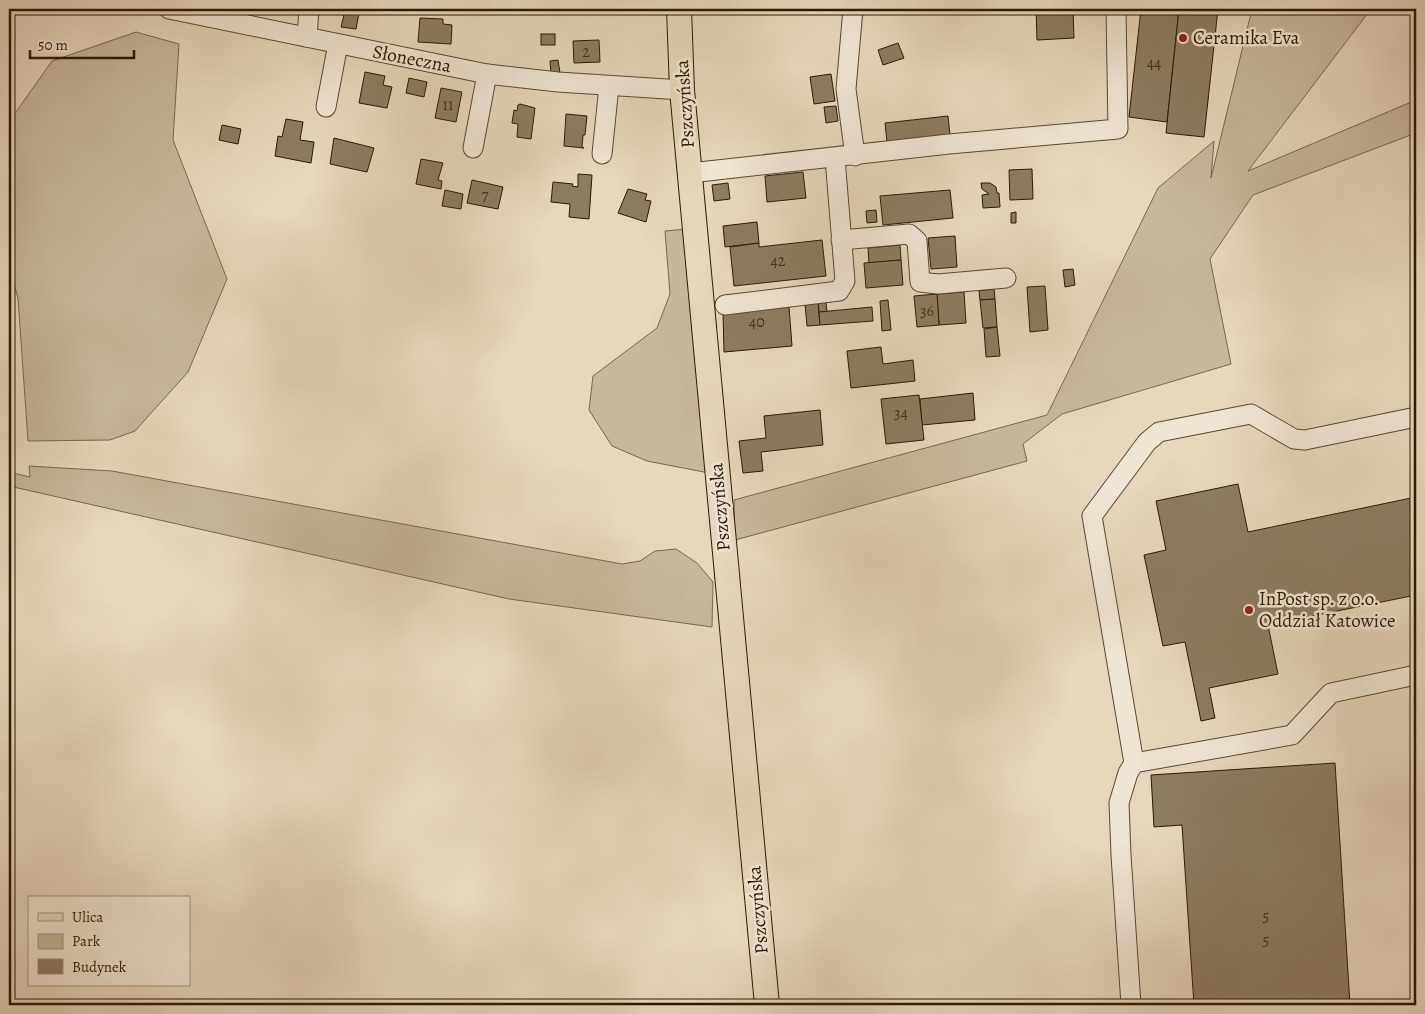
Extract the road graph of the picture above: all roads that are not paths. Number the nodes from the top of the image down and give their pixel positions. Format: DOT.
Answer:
graph roads {
  1 [pos="169,9"];
  2 [pos="309,9"];
  3 [pos="678,9"];
  4 [pos="853,9"];
  5 [pos="1116,9"];
  6 [pos="307,37"];
  7 [pos="338,44"];
  8 [pos="486,74"];
  9 [pos="610,86"];
  10 [pos="682,90"];
  11 [pos="326,107"];
  12 [pos="473,148"];
  13 [pos="602,154"];
  14 [pos="855,156"];
  15 [pos="835,158"];
  16 [pos="690,174"];
  17 [pos="842,240"];
  18 [pos="1006,278"];
  19 [pos="724,305"];
  20 [pos="1416,417"];
  21 [pos="1416,675"];
  22 [pos="1134,763"];
  23 [pos="767,1005"];
  24 [pos="1131,1005"];
  1 -- 6 [label="street, Słoneczna"];
  2 -- 6 [label="street"];
  3 -- 10 [label="main road, Pszczyńska"];
  4 -- 14 [label="street"];
  5 -- 14 [label="street"];
  6 -- 7 [label="street, Słoneczna"];
  7 -- 8 [label="street, Słoneczna"];
  7 -- 11 [label="street"];
  8 -- 9 [label="street, Słoneczna"];
  8 -- 12 [label="street"];
  9 -- 10 [label="street, Słoneczna"];
  9 -- 13 [label="street"];
  10 -- 16 [label="main road, Pszczyńska"];
  14 -- 15 [label="street"];
  15 -- 16 [label="street"];
  15 -- 17 [label="street"];
  16 -- 23 [label="main road, Pszczyńska"];
  17 -- 18 [label="street"];
  17 -- 19 [label="street"];
  20 -- 22 [label="street"];
  21 -- 22 [label="street"];
  22 -- 24 [label="street"];
}
